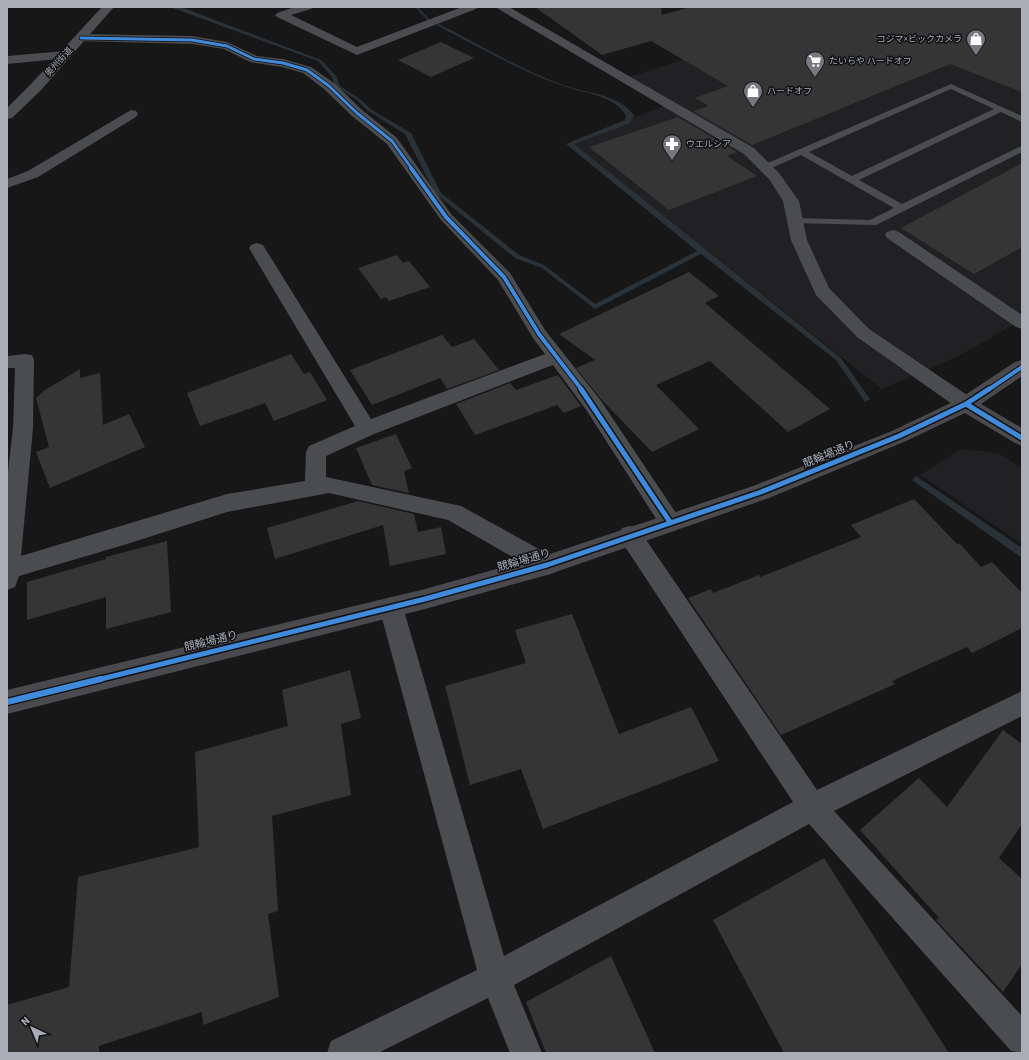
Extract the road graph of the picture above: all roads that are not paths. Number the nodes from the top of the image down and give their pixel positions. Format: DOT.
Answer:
graph roads {
  1 [pos="108,7"];
  2 [pos="307,7"];
  3 [pos="472,7"];
  4 [pos="501,7"];
  5 [pos="80,38"];
  6 [pos="65,55"];
  7 [pos="7,60"];
  8 [pos="1000,109"];
  9 [pos="131,114"];
  10 [pos="7,115"];
  11 [pos="1022,119"];
  12 [pos="1022,149"];
  13 [pos="801,151"];
  14 [pos="766,167"];
  15 [pos="851,180"];
  16 [pos="7,184"];
  17 [pos="901,208"];
  18 [pos="795,221"];
  19 [pos="893,235"];
  20 [pos="257,248"];
  21 [pos="1022,323"];
  22 [pos="556,356"];
  23 [pos="7,362"];
  24 [pos="1022,367"];
  25 [pos="966,404"];
  26 [pos="367,429"];
  27 [pos="1022,438"];
  28 [pos="315,488"];
  29 [pos="670,522"];
  30 [pos="630,535"];
  31 [pos="547,565"];
  32 [pos="7,570"];
  33 [pos="7,580"];
  34 [pos="391,607"];
  35 [pos="7,702"];
  36 [pos="1022,703"];
  37 [pos="812,807"];
  38 [pos="495,978"];
  39 [pos="1022,1040"];
  40 [pos="1022,1044"];
  41 [pos="342,1053"];
  42 [pos="526,1053"];
  43 [pos="1009,1053"];
  1 -- 5 [label="main road, 奥州街道"];
  2 -- 3 [label="street"];
  4 -- 14 [label="street"];
  5 -- 6 [label="main road, 奥州街道"];
  5 -- 22 [label="street"];
  6 -- 7 [label="street"];
  6 -- 10 [label="main road, 奥州街道"];
  8 -- 11 [label="lane"];
  8 -- 13 [label="lane"];
  8 -- 15 [label="lane"];
  9 -- 16 [label="street"];
  12 -- 17 [label="lane"];
  13 -- 14 [label="lane"];
  13 -- 15 [label="lane"];
  14 -- 18 [label="street"];
  15 -- 17 [label="lane"];
  17 -- 18 [label="lane"];
  18 -- 25 [label="street"];
  19 -- 21 [label="street"];
  20 -- 26 [label="street"];
  22 -- 26 [label="street"];
  22 -- 29 [label="street"];
  23 -- 32 [label="street"];
  24 -- 25 [label="street, 競輪場通り"];
  25 -- 27 [label="street"];
  25 -- 29 [label="street, 競輪場通り"];
  26 -- 28 [label="street"];
  28 -- 31 [label="street"];
  28 -- 32 [label="street"];
  29 -- 30 [label="street, 競輪場通り"];
  30 -- 31 [label="street, 競輪場通り"];
  30 -- 37 [label="street"];
  31 -- 34 [label="street, 競輪場通り"];
  32 -- 33 [label="street"];
  34 -- 35 [label="street, 競輪場通り"];
  34 -- 38 [label="street"];
  36 -- 37 [label="street"];
  37 -- 38 [label="street"];
  37 -- 39 [label="street"];
  38 -- 41 [label="street"];
  38 -- 42 [label="street"];
  40 -- 43 [label="street"];
}
